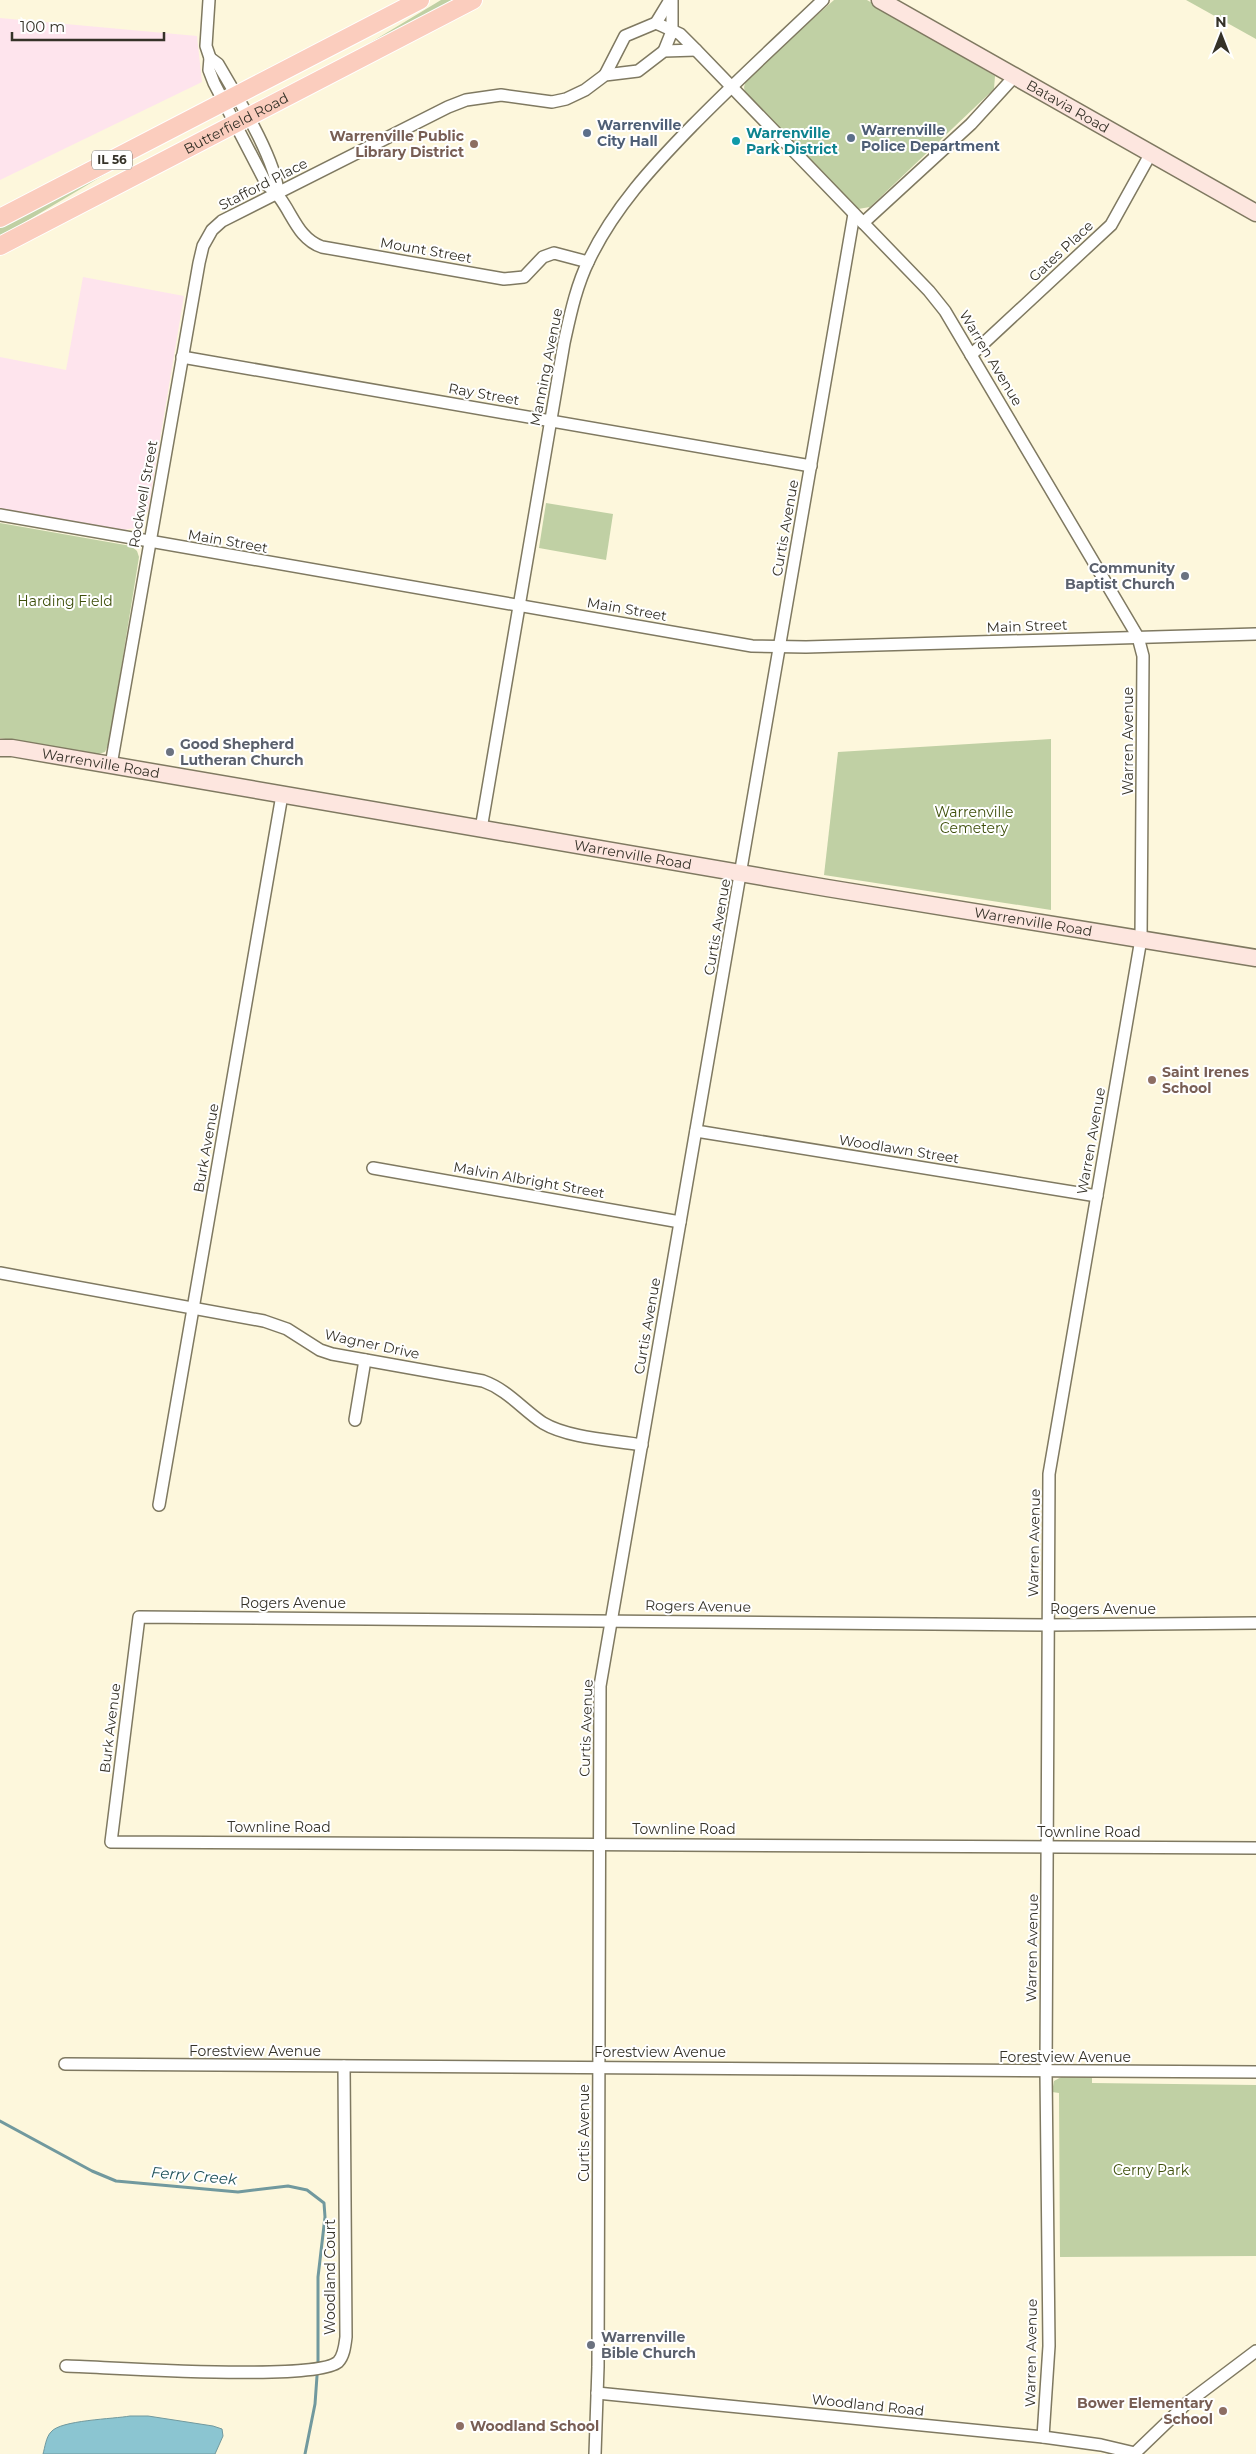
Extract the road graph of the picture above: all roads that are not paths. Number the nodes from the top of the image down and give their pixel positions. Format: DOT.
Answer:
graph roads {
  1 [pos="209,0"];
  2 [pos="420,0"];
  3 [pos="473,0"];
  4 [pos="671,0"];
  5 [pos="823,0"];
  6 [pos="880,0"];
  7 [pos="656,23"];
  8 [pos="672,31"];
  9 [pos="616,49"];
  10 [pos="696,50"];
  11 [pos="664,51"];
  12 [pos="632,71"];
  13 [pos="605,75"];
  14 [pos="1015,76"];
  15 [pos="731,86"];
  16 [pos="230,98"];
  17 [pos="242,120"];
  18 [pos="1151,153"];
  19 [pos="278,193"];
  20 [pos="1256,213"];
  21 [pos="854,214"];
  22 [pos="0,218"];
  23 [pos="863,223"];
  24 [pos="212,230"];
  25 [pos="0,246"];
  26 [pos="588,262"];
  27 [pos="971,355"];
  28 [pos="182,357"];
  29 [pos="551,421"];
  30 [pos="811,466"];
  31 [pos="0,515"];
  32 [pos="150,542"];
  33 [pos="520,606"];
  34 [pos="1256,634"];
  35 [pos="1138,638"];
  36 [pos="779,646"];
  37 [pos="4,746"];
  38 [pos="111,765"];
  39 [pos="282,795"];
  40 [pos="481,829"];
  41 [pos="741,874"];
  42 [pos="1142,939"];
  43 [pos="1256,958"];
  44 [pos="696,1131"];
  45 [pos="373,1168"];
  46 [pos="1097,1196"];
  47 [pos="680,1222"];
  48 [pos="0,1273"];
  49 [pos="193,1308"];
  50 [pos="365,1360"];
  51 [pos="355,1420"];
  52 [pos="642,1445"];
  53 [pos="159,1506"];
  54 [pos="139,1618"];
  55 [pos="611,1620"];
  56 [pos="1256,1624"];
  57 [pos="1048,1625"];
  58 [pos="112,1842"];
  59 [pos="599,1844"];
  60 [pos="1048,1846"];
  61 [pos="1256,1848"];
  62 [pos="64,2064"];
  63 [pos="344,2066"];
  64 [pos="600,2067"];
  65 [pos="1046,2072"];
  66 [pos="1256,2072"];
  67 [pos="1256,2351"];
  68 [pos="66,2366"];
  69 [pos="597,2393"];
  70 [pos="1043,2437"];
  71 [pos="595,2454"];
  72 [pos="1134,2454"];
  1 -- 16 [label="street"];
  2 -- 16 [label="main road, Butterfield Road / IL 56"];
  3 -- 17 [label="main road, Butterfield Road / IL 56"];
  4 -- 7 [label="street"];
  4 -- 8 [label="street"];
  5 -- 15 [label="street, Manning Avenue"];
  6 -- 14 [label="main road, Batavia Road"];
  7 -- 8 [label="street, Warren Avenue"];
  7 -- 9 [label="street"];
  8 -- 10 [label="street, Warren Avenue"];
  8 -- 11 [label="street"];
  9 -- 12 [label="street"];
  9 -- 13 [label="street"];
  10 -- 11 [label="street"];
  10 -- 15 [label="street, Warren Avenue"];
  11 -- 12 [label="street, Stafford Place"];
  12 -- 13 [label="street, Stafford Place"];
  13 -- 19 [label="street, Stafford Place"];
  14 -- 18 [label="main road, Batavia Road"];
  14 -- 23 [label="street"];
  15 -- 21 [label="street, Warren Avenue"];
  15 -- 26 [label="street, Manning Avenue"];
  16 -- 17 [label="street"];
  16 -- 22 [label="main road, Butterfield Road / IL 56"];
  17 -- 19 [label="street"];
  17 -- 25 [label="main road, Butterfield Road / IL 56"];
  18 -- 20 [label="main road, Batavia Road"];
  18 -- 27 [label="street, Gates Place"];
  19 -- 24 [label="street, Stafford Place"];
  19 -- 26 [label="street, Mount Street"];
  21 -- 23 [label="street, Warren Avenue"];
  21 -- 30 [label="street, Curtis Avenue"];
  23 -- 27 [label="street, Warren Avenue"];
  24 -- 28 [label="street, Rockwell Street"];
  26 -- 29 [label="street, Manning Avenue"];
  27 -- 35 [label="street, Warren Avenue"];
  28 -- 29 [label="street, Ray Street"];
  28 -- 32 [label="street, Rockwell Street"];
  29 -- 30 [label="street, Ray Street"];
  29 -- 33 [label="street, Manning Avenue"];
  30 -- 36 [label="street, Curtis Avenue"];
  31 -- 32 [label="street, Main Street"];
  32 -- 33 [label="street, Main Street"];
  32 -- 38 [label="street, Rockwell Street"];
  33 -- 36 [label="street, Main Street"];
  33 -- 40 [label="street, Manning Avenue"];
  34 -- 35 [label="street, Main Street"];
  35 -- 36 [label="street, Main Street"];
  35 -- 42 [label="street, Warren Avenue"];
  36 -- 41 [label="street, Curtis Avenue"];
  37 -- 38 [label="main road, Warrenville Road"];
  38 -- 39 [label="main road, Warrenville Road"];
  39 -- 40 [label="main road, Warrenville Road"];
  39 -- 49 [label="street, Burk Avenue"];
  40 -- 41 [label="main road, Warrenville Road"];
  41 -- 42 [label="main road, Warrenville Road"];
  41 -- 44 [label="street, Curtis Avenue"];
  42 -- 43 [label="main road, Warrenville Road"];
  42 -- 46 [label="street, Warren Avenue"];
  44 -- 46 [label="street, Woodlawn Street"];
  44 -- 47 [label="street, Curtis Avenue"];
  45 -- 47 [label="street, Malvin Albright Street"];
  46 -- 57 [label="street, Warren Avenue"];
  47 -- 52 [label="street, Curtis Avenue"];
  48 -- 49 [label="street, Wagner Drive"];
  49 -- 50 [label="street, Wagner Drive"];
  49 -- 53 [label="street, Burk Avenue"];
  50 -- 51 [label="street"];
  50 -- 52 [label="street, Wagner Drive"];
  52 -- 55 [label="street, Curtis Avenue"];
  54 -- 55 [label="street, Rogers Avenue"];
  54 -- 58 [label="street, Burk Avenue"];
  55 -- 57 [label="street, Rogers Avenue"];
  55 -- 59 [label="street, Curtis Avenue"];
  56 -- 57 [label="street, Rogers Avenue"];
  57 -- 60 [label="street, Warren Avenue"];
  58 -- 59 [label="street, Townline Road"];
  59 -- 60 [label="street, Townline Road"];
  59 -- 64 [label="street, Curtis Avenue"];
  60 -- 61 [label="street, Townline Road"];
  60 -- 65 [label="street, Warren Avenue"];
  62 -- 63 [label="street, Forestview Avenue"];
  63 -- 64 [label="street, Forestview Avenue"];
  63 -- 68 [label="street, Woodland Court"];
  64 -- 65 [label="street, Forestview Avenue"];
  64 -- 69 [label="street, Curtis Avenue"];
  65 -- 66 [label="street, Forestview Avenue"];
  65 -- 70 [label="street, Warren Avenue"];
  67 -- 72 [label="street"];
  69 -- 70 [label="street, Woodland Road"];
  69 -- 71 [label="street, Curtis Avenue"];
  70 -- 72 [label="street, Woodland Road"];
}
